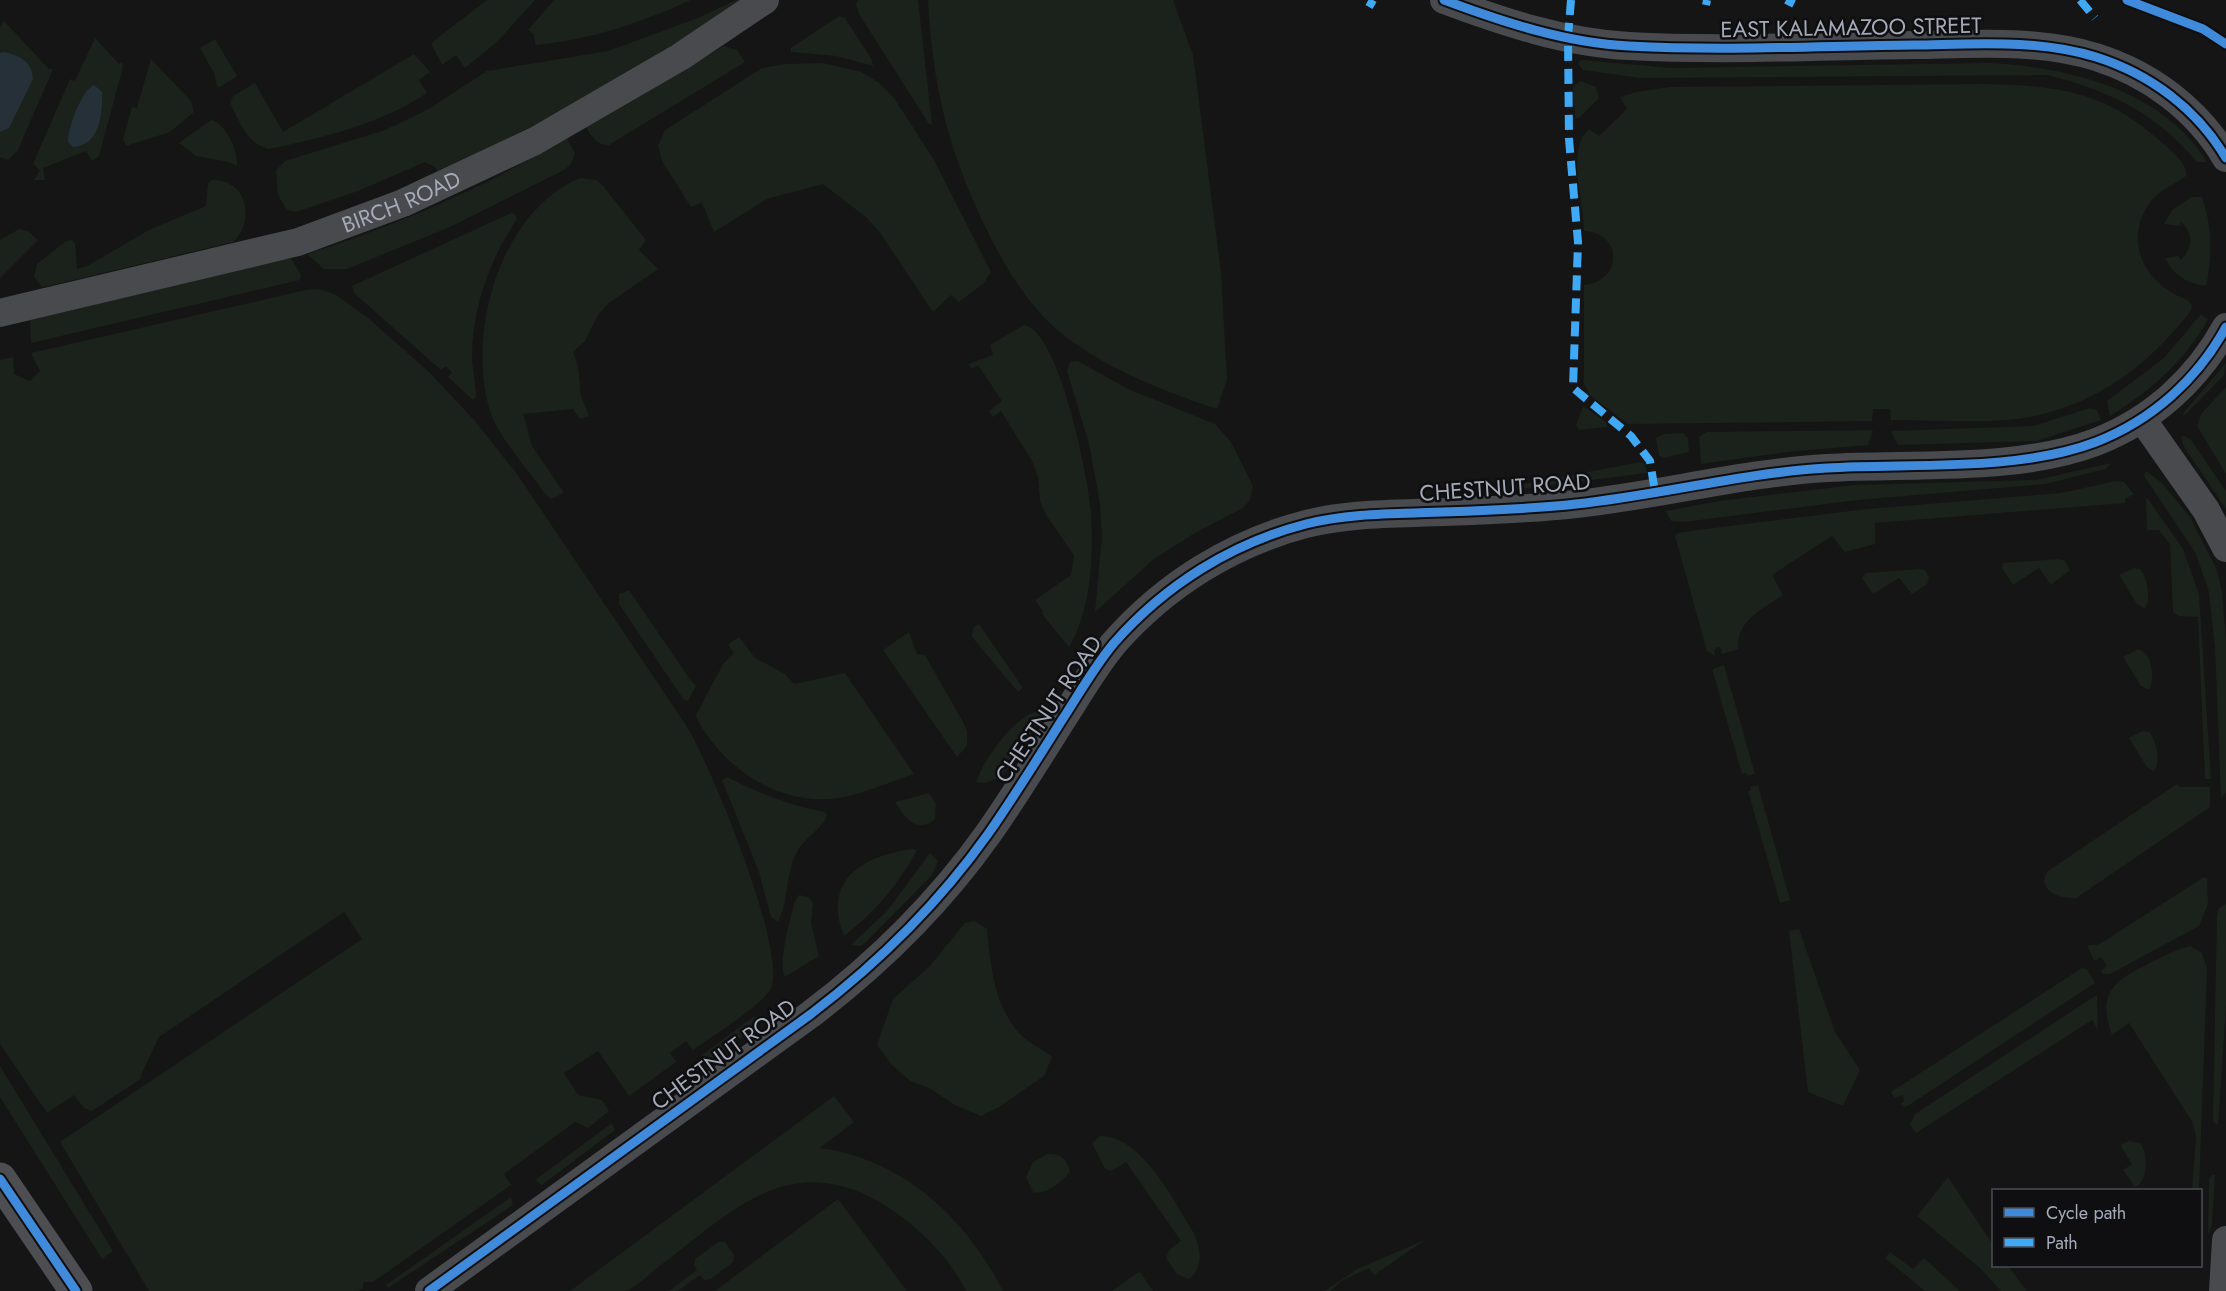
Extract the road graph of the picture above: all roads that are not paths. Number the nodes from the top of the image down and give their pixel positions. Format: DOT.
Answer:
graph roads {
  1 [pos="765,0"];
  2 [pos="1444,0"];
  3 [pos="2226,158"];
  4 [pos="0,313"];
  5 [pos="2226,327"];
  6 [pos="2142,419"];
  7 [pos="2226,548"];
  8 [pos="0,1179"];
  9 [pos="2226,1240"];
  10 [pos="76,1291"];
  11 [pos="429,1291"];
  12 [pos="2223,1291"];
  1 -- 4 [label="street, BIRCH ROAD"];
  2 -- 3 [label="street, EAST KALAMAZOO STREET"];
  5 -- 6 [label="street, CHESTNUT ROAD"];
  6 -- 7 [label="street"];
  6 -- 11 [label="street, CHESTNUT ROAD"];
  8 -- 10 [label="street"];
  9 -- 12 [label="street"];
}
